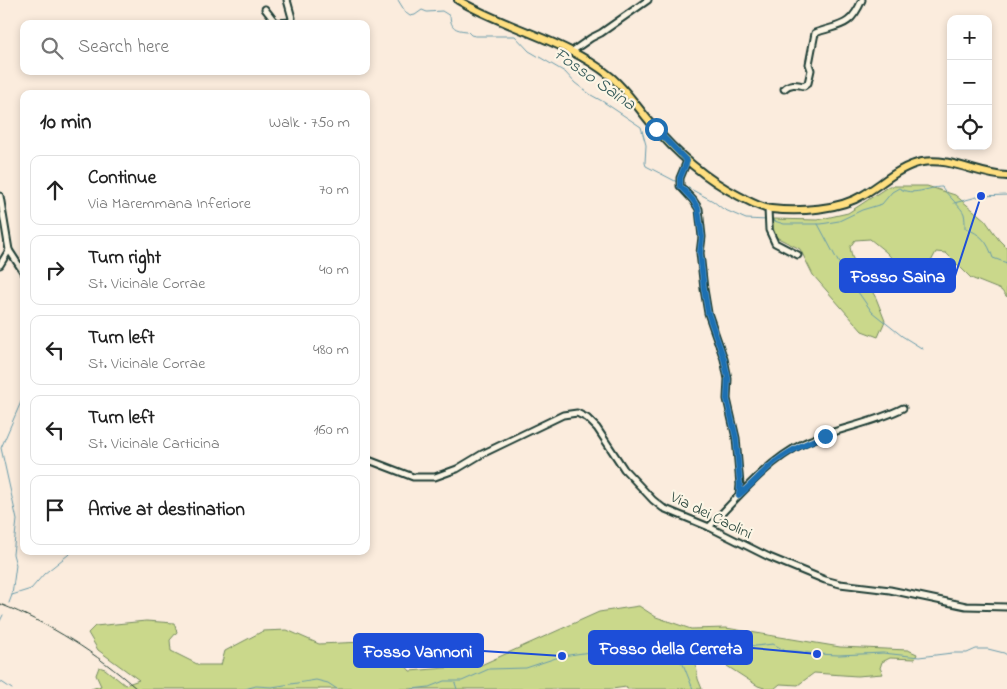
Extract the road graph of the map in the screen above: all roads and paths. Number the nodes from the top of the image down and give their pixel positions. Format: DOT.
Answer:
graph roads {
  1 [pos="287,0"];
  2 [pos="458,0"];
  3 [pos="648,0"];
  4 [pos="862,0"];
  5 [pos="265,9"];
  6 [pos="274,20"];
  7 [pos="292,20"];
  8 [pos="570,52"];
  9 [pos="784,89"];
  10 [pos="687,161"];
  11 [pos="1007,176"];
  12 [pos="0,196"];
  13 [pos="768,209"];
  14 [pos="9,250"];
  15 [pos="798,255"];
  16 [pos="0,265"];
  17 [pos="20,267"];
  18 [pos="903,408"];
  19 [pos="370,461"];
  20 [pos="739,495"];
  21 [pos="709,527"];
  22 [pos="1007,608"];
  1 -- 7 [label="street"];
  2 -- 8 [label="main road"];
  3 -- 8 [label="street"];
  4 -- 9 [label="street"];
  5 -- 6 [label="street"];
  8 -- 10 [label="main road"];
  10 -- 13 [label="main road"];
  10 -- 20 [label="street"];
  11 -- 13 [label="main road"];
  12 -- 14 [label="street"];
  13 -- 15 [label="street"];
  14 -- 16 [label="street"];
  14 -- 17 [label="street"];
  18 -- 20 [label="street"];
  19 -- 21 [label="street, Via dei Caolini"];
  20 -- 21 [label="street"];
  21 -- 22 [label="street, Via dei Caolini"];
}
